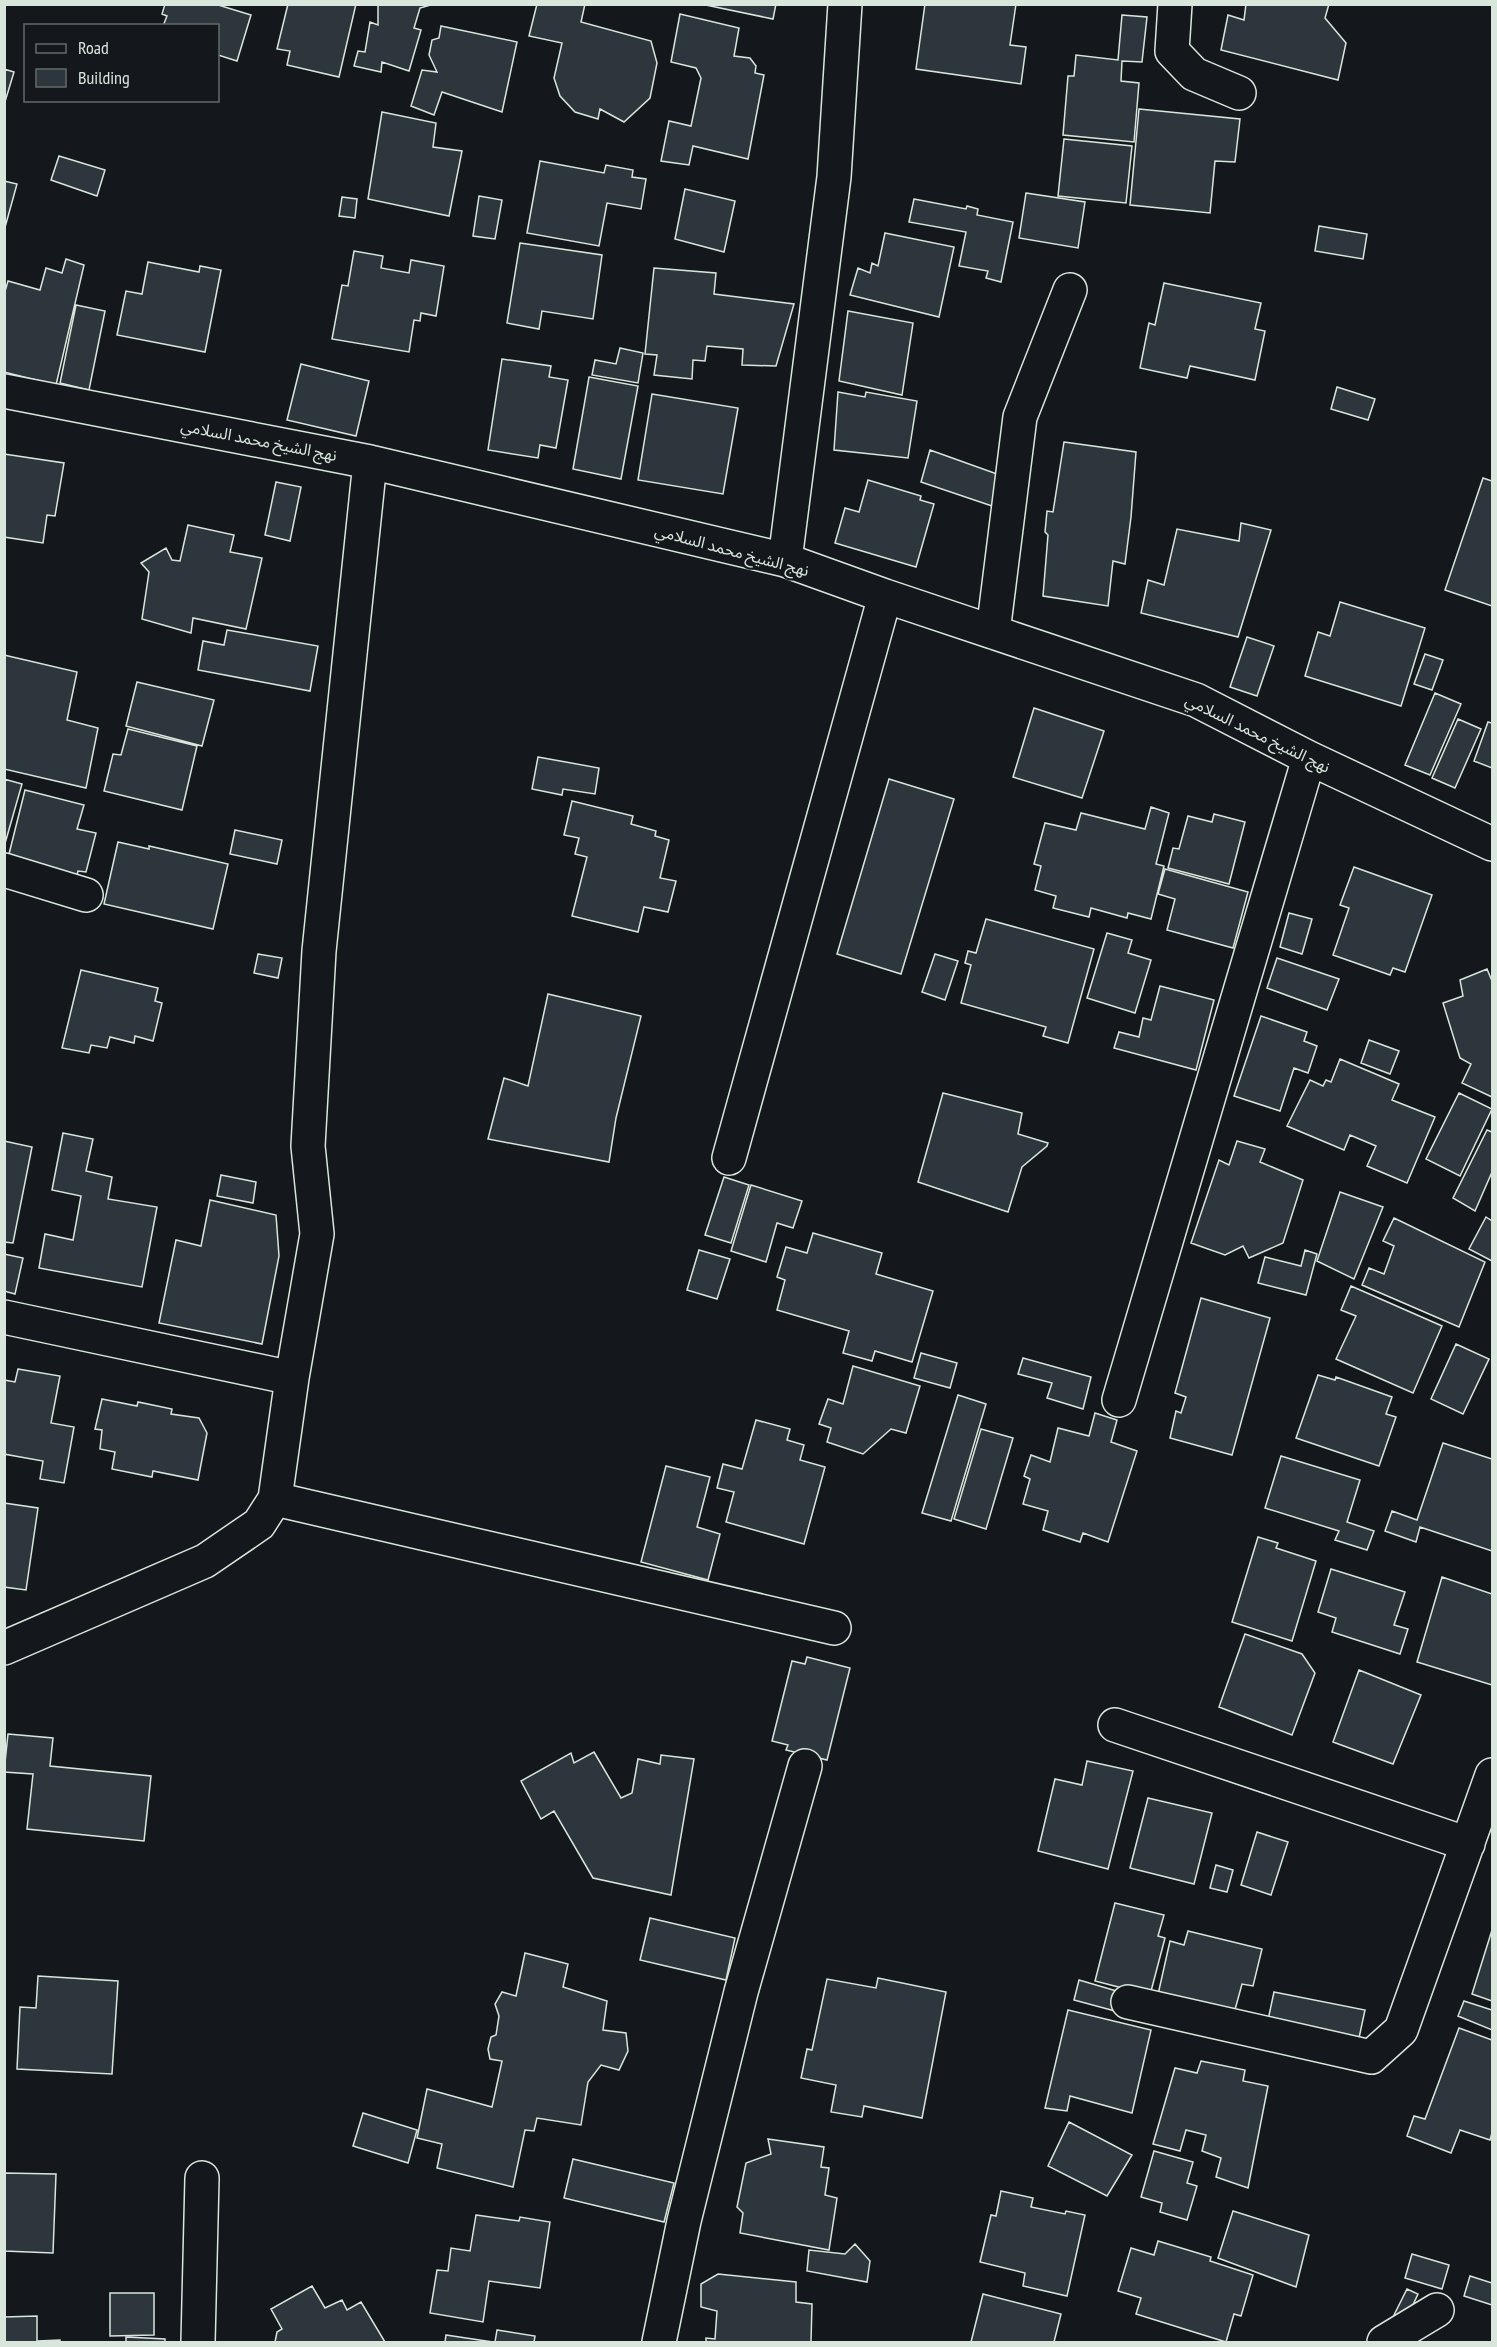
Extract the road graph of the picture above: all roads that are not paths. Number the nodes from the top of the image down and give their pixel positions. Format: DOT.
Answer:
graph roads {
  1 [pos="845,4"];
  2 [pos="1174,4"];
  3 [pos="1239,93"];
  4 [pos="1070,290"];
  5 [pos="4,391"];
  6 [pos="370,462"];
  7 [pos="784,560"];
  8 [pos="885,596"];
  9 [pos="993,632"];
  10 [pos="1309,758"];
  11 [pos="1492,844"];
  12 [pos="4,870"];
  13 [pos="86,895"];
  14 [pos="729,1158"];
  15 [pos="4,1317"];
  16 [pos="292,1378"];
  17 [pos="1119,1400"];
  18 [pos="275,1499"];
  19 [pos="834,1628"];
  20 [pos="4,1647"];
  21 [pos="1115,1725"];
  22 [pos="805,1766"];
  23 [pos="1492,1775"];
  24 [pos="1468,1844"];
  25 [pos="1128,2002"];
  26 [pos="202,2178"];
  27 [pos="1437,2310"];
  28 [pos="198,2343"];
  29 [pos="659,2343"];
  30 [pos="1384,2343"];
  1 -- 7 [label="street"];
  2 -- 3 [label="street"];
  4 -- 9 [label="street"];
  5 -- 6 [label="street, نهج الشيخ محمد السلامي"];
  6 -- 7 [label="street, نهج الشيخ محمد السلامي"];
  6 -- 16 [label="street"];
  7 -- 8 [label="street, نهج الشيخ محمد السلامي"];
  8 -- 9 [label="street, نهج الشيخ محمد السلامي"];
  8 -- 14 [label="street"];
  9 -- 10 [label="street, نهج الشيخ محمد السلامي"];
  10 -- 11 [label="street, نهج الشيخ محمد السلامي"];
  10 -- 17 [label="street"];
  12 -- 13 [label="street"];
  15 -- 16 [label="street"];
  16 -- 18 [label="street"];
  18 -- 19 [label="street"];
  18 -- 20 [label="street"];
  21 -- 24 [label="street"];
  22 -- 29 [label="street"];
  23 -- 24 [label="street"];
  24 -- 25 [label="street"];
  26 -- 28 [label="street"];
  27 -- 30 [label="street"];
}
